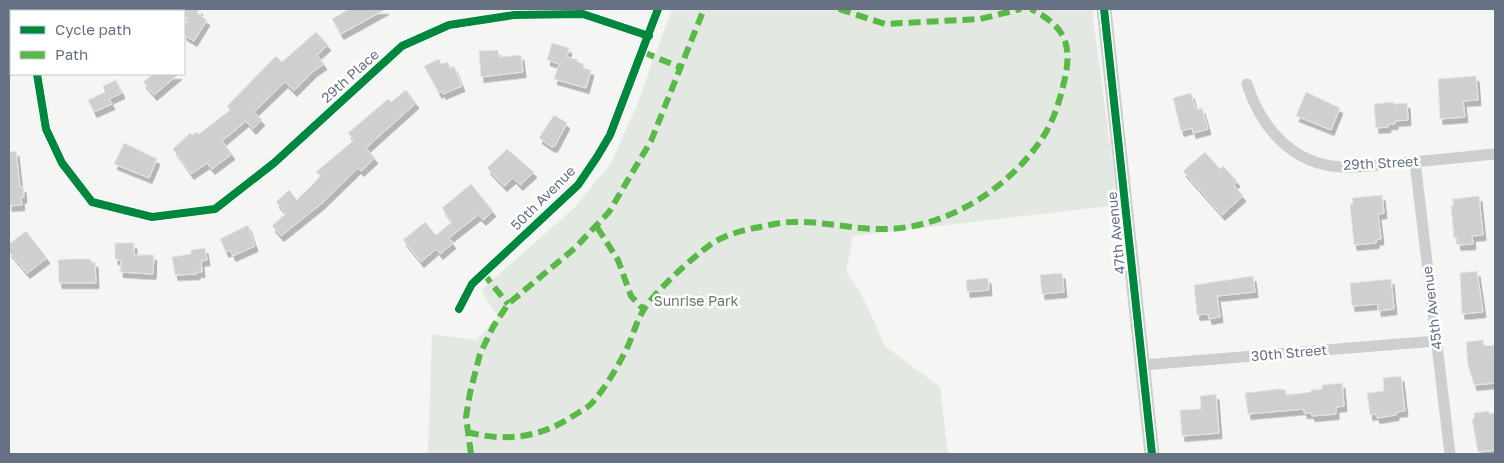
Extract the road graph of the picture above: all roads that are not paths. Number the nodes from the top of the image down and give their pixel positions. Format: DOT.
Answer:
graph roads {
  1 [pos="658,9"];
  2 [pos="1104,9"];
  3 [pos="649,36"];
  4 [pos="37,75"];
  5 [pos="1247,84"];
  6 [pos="1495,154"];
  7 [pos="1415,162"];
  8 [pos="459,308"];
  9 [pos="1436,341"];
  10 [pos="1143,365"];
  11 [pos="1152,454"];
  12 [pos="1450,454"];
  1 -- 3 [label="street, 50th Avenue"];
  2 -- 10 [label="street, 47th Avenue"];
  3 -- 4 [label="street, 29th Place"];
  3 -- 8 [label="street, 50th Avenue"];
  5 -- 7 [label="street, 29th Street"];
  6 -- 7 [label="street, 29th Street"];
  7 -- 9 [label="street, 45th Avenue"];
  9 -- 10 [label="street, 30th Street"];
  9 -- 12 [label="street, 45th Avenue"];
  10 -- 11 [label="street, 47th Avenue"];
}
